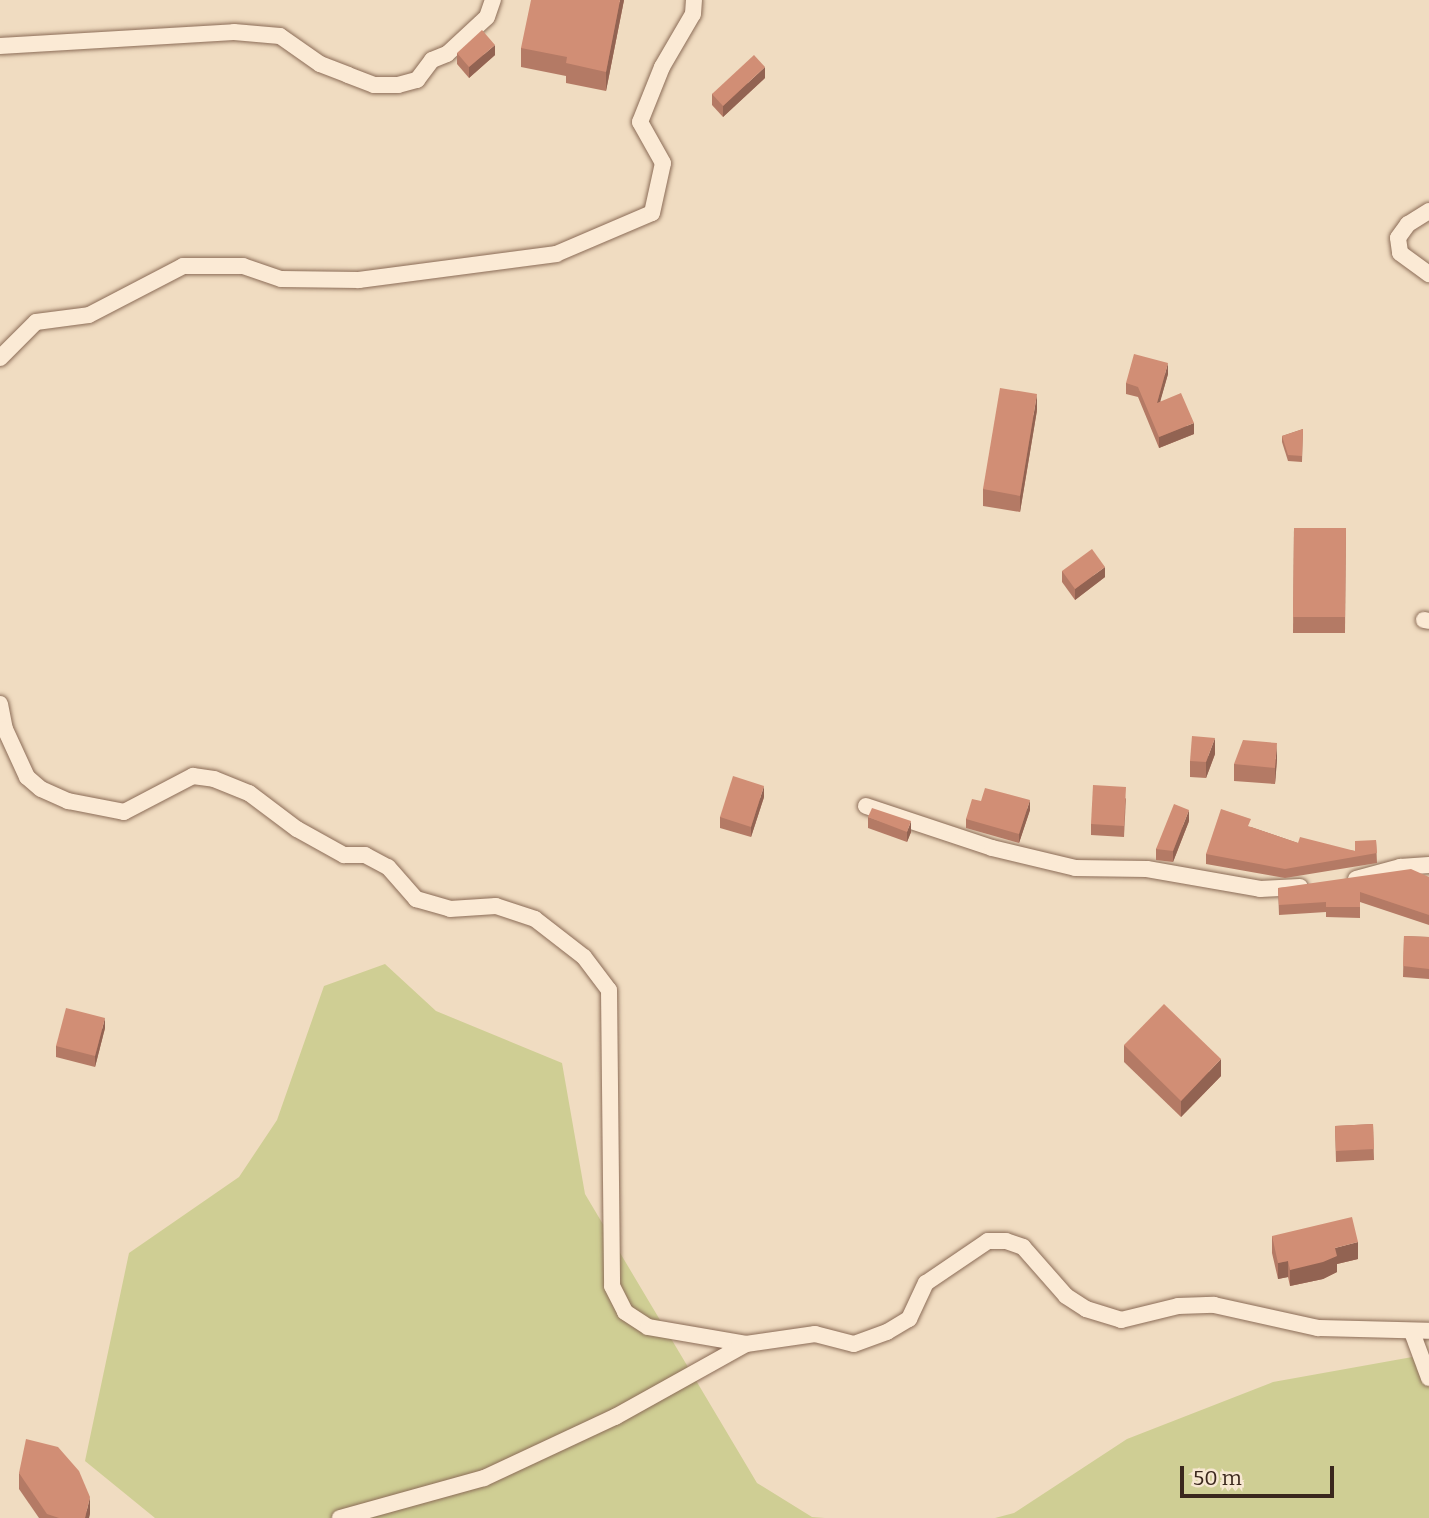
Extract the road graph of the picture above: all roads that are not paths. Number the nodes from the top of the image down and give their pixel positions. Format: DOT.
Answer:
graph roads {
  1 [pos="493,0"];
  2 [pos="694,0"];
  3 [pos="0,46"];
  4 [pos="1429,211"];
  5 [pos="1429,274"];
  6 [pos="0,358"];
  7 [pos="0,704"];
  8 [pos="866,806"];
  9 [pos="1429,865"];
  10 [pos="1334,883"];
  11 [pos="1312,886"];
  12 [pos="1421,1331"];
  13 [pos="746,1344"];
  14 [pos="1429,1378"];
  15 [pos="340,1518"];
  1 -- 3 [label="street"];
  2 -- 6 [label="street"];
  4 -- 5 [label="street"];
  7 -- 13 [label="street"];
  8 -- 11 [label="street"];
  9 -- 10 [label="street"];
  12 -- 13 [label="street"];
  12 -- 14 [label="street"];
  13 -- 15 [label="street"];
}
